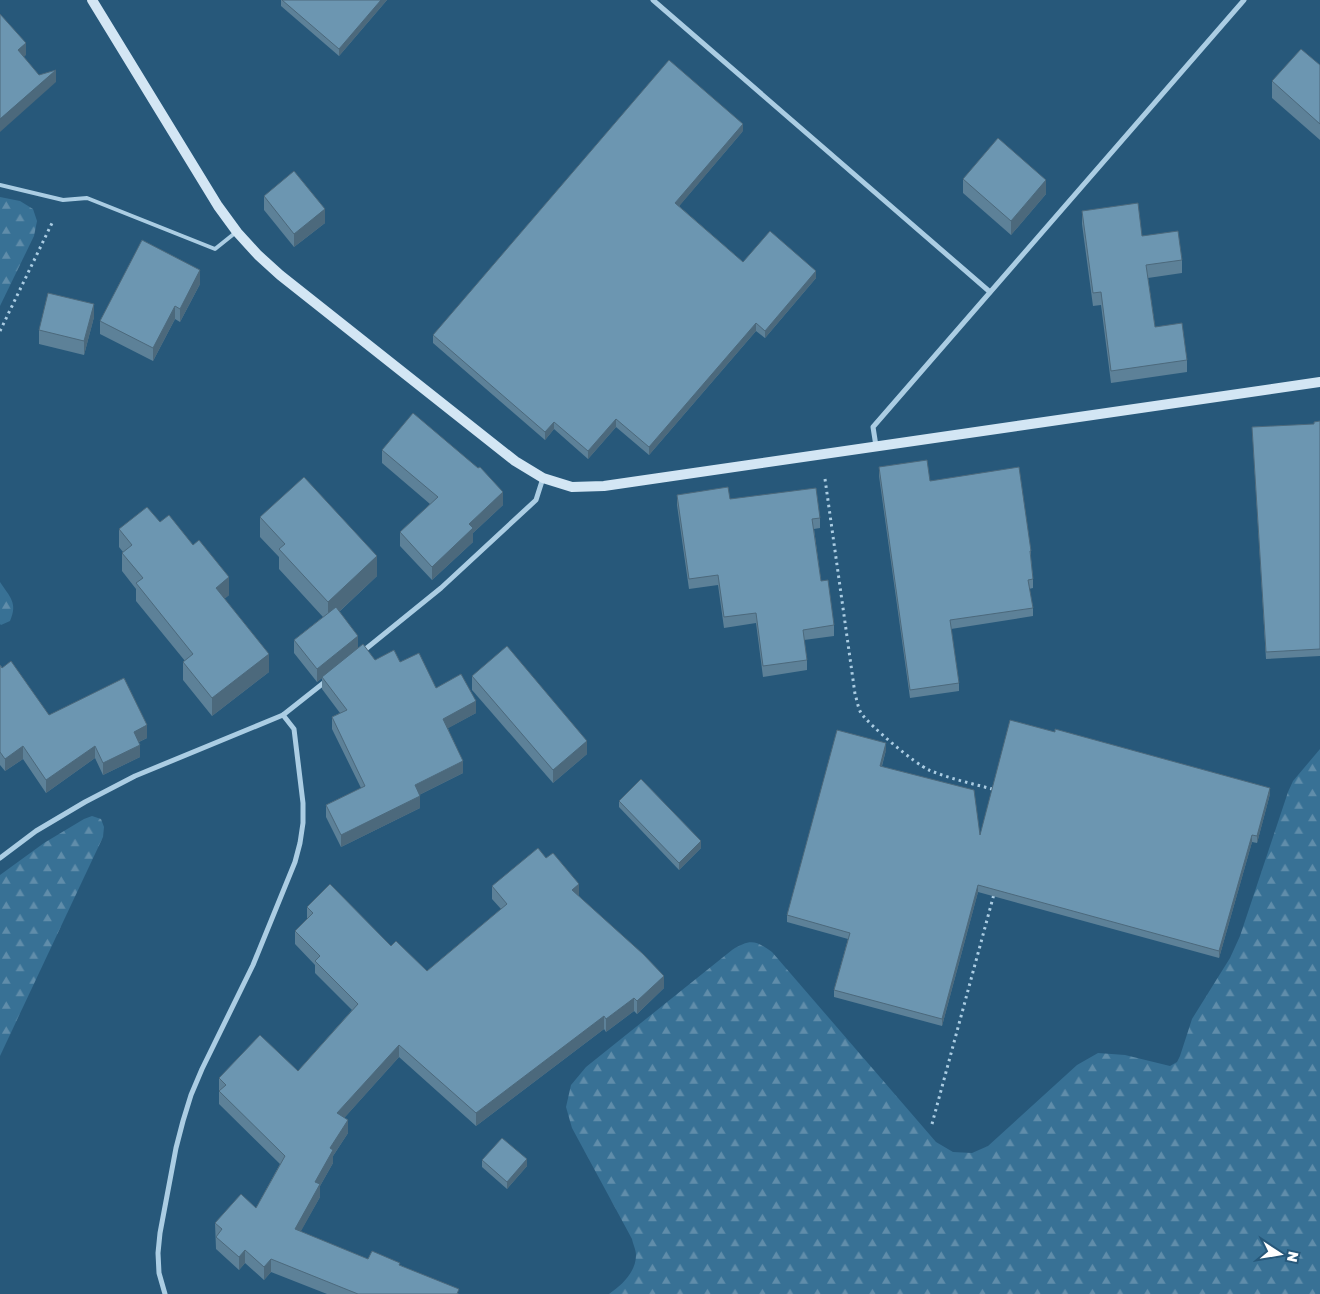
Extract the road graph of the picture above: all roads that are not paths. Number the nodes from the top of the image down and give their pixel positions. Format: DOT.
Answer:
graph roads {
  1 [pos="92,0"];
  2 [pos="653,0"];
  3 [pos="1244,0"];
  4 [pos="0,185"];
  5 [pos="237,232"];
  6 [pos="990,292"];
  7 [pos="1320,382"];
  8 [pos="876,446"];
  9 [pos="543,478"];
  10 [pos="358,655"];
  11 [pos="328,679"];
  12 [pos="283,715"];
  13 [pos="0,858"];
  14 [pos="165,1294"];
  1 -- 5 [label="street"];
  2 -- 6 [label="street"];
  3 -- 6 [label="street"];
  4 -- 5 [label="lane"];
  5 -- 9 [label="street"];
  6 -- 8 [label="street"];
  7 -- 8 [label="street"];
  8 -- 9 [label="street"];
  9 -- 10 [label="street"];
  11 -- 12 [label="street"];
  12 -- 13 [label="street"];
  12 -- 14 [label="street"];
}
